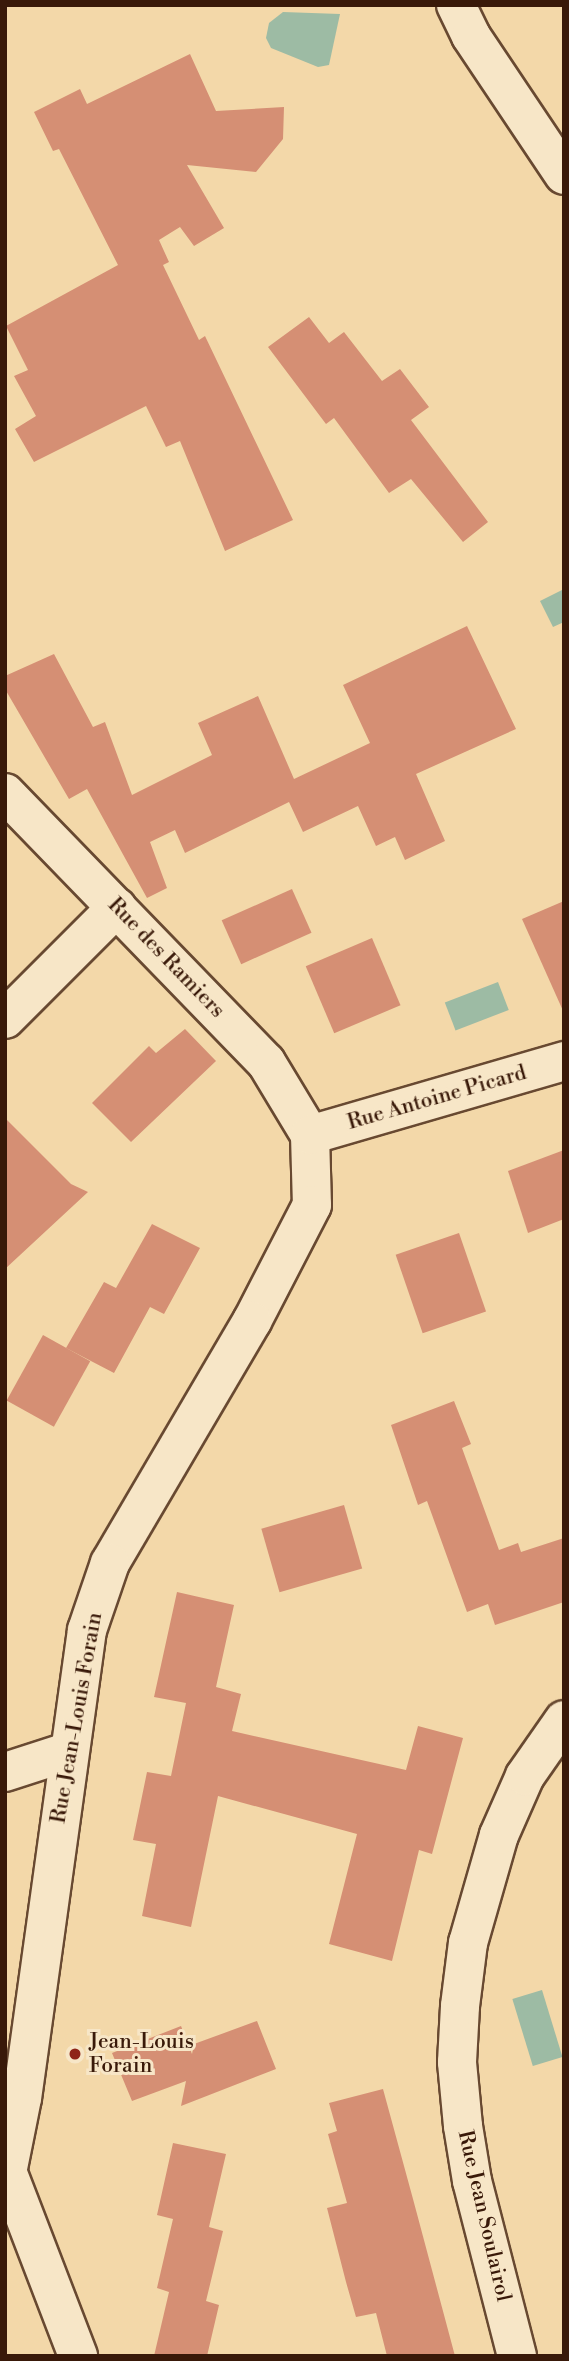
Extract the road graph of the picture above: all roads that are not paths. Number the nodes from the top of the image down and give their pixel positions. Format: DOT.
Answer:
graph roads {
  1 [pos="456,5"];
  2 [pos="564,175"];
  3 [pos="5,793"];
  4 [pos="117,907"];
  5 [pos="5,1018"];
  6 [pos="564,1061"];
  7 [pos="310,1135"];
  8 [pos="564,1720"];
  9 [pos="67,1752"];
  10 [pos="5,1772"];
  11 [pos="7,2180"];
  12 [pos="78,2356"];
  13 [pos="517,2356"];
  1 -- 2 [label="street"];
  3 -- 4 [label="street, Rue des Ramiers"];
  4 -- 5 [label="street"];
  4 -- 7 [label="street, Rue des Ramiers"];
  6 -- 7 [label="street, Rue Antoine Picard"];
  7 -- 9 [label="street, Rue Jean-Louis Forain"];
  8 -- 13 [label="street, Rue Jean Soulairol"];
  9 -- 10 [label="street"];
  9 -- 11 [label="street, Rue Jean-Louis Forain"];
  11 -- 12 [label="street"];
}
